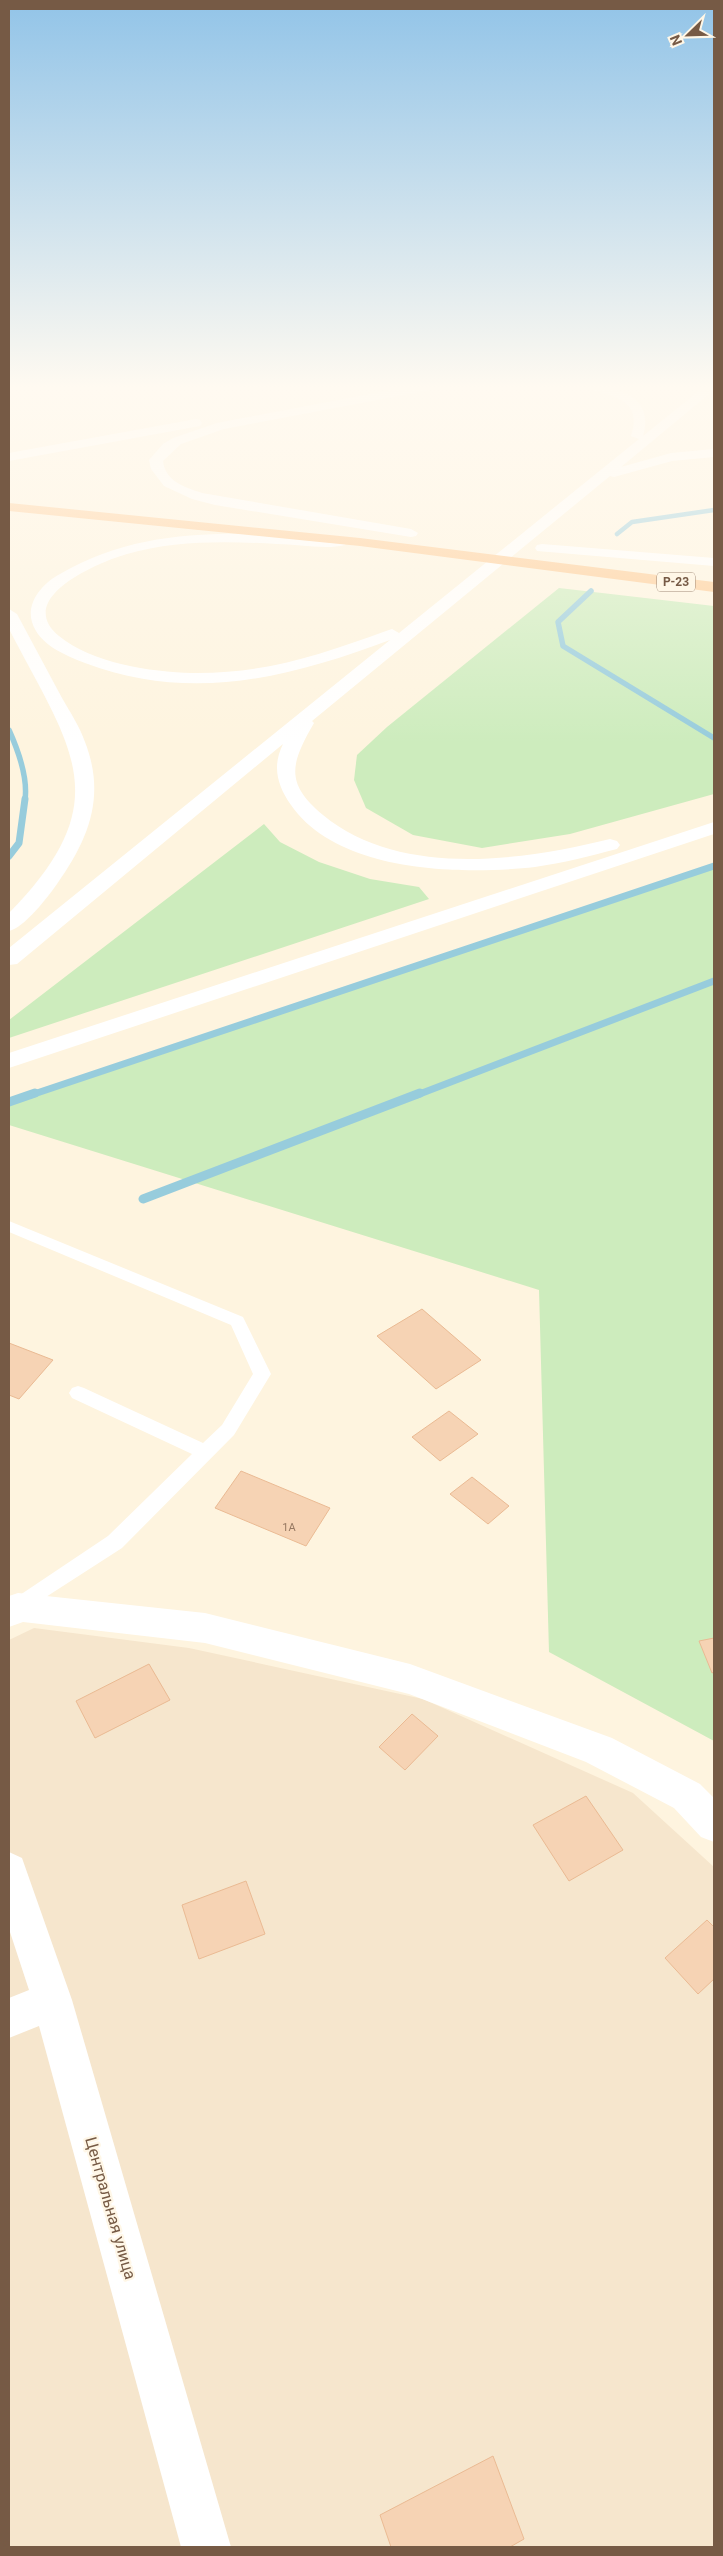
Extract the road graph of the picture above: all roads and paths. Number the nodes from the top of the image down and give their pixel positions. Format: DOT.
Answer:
graph roads {
  1 [pos="245,505"];
  2 [pos="557,505"];
  3 [pos="561,505"];
  4 [pos="9,506"];
  5 [pos="189,509"];
  6 [pos="528,530"];
  7 [pos="411,533"];
  8 [pos="430,535"];
  9 [pos="360,542"];
  10 [pos="495,542"];
  11 [pos="542,548"];
  12 [pos="714,562"];
  13 [pos="714,571"];
  14 [pos="470,575"];
  15 [pos="638,577"];
  16 [pos="714,587"];
  17 [pos="714,591"];
  18 [pos="9,614"];
  19 [pos="392,634"];
  20 [pos="309,715"];
  21 [pos="714,812"];
  22 [pos="714,828"];
  23 [pos="9,925"];
  24 [pos="9,945"];
  25 [pos="9,959"];
  26 [pos="9,1061"];
  27 [pos="9,1226"];
  28 [pos="78,1393"];
  29 [pos="205,1452"];
  30 [pos="13,1610"];
  31 [pos="714,1824"];
  32 [pos="9,1870"];
  33 [pos="52,2000"];
  34 [pos="9,2018"];
  35 [pos="206,2547"];
  1 -- 7 [label="main road"];
  2 -- 6 [label="main road"];
  3 -- 6 [label="main road"];
  4 -- 9 [label="highway, Р-23"];
  5 -- 7 [label="highway"];
  6 -- 14 [label="main road"];
  7 -- 8 [label="highway"];
  9 -- 15 [label="highway, Р-23"];
  9 -- 19 [label="main road"];
  10 -- 11 [label="highway, Р-23"];
  11 -- 12 [label="main road"];
  11 -- 13 [label="highway, Р-23"];
  14 -- 19 [label="main road"];
  14 -- 20 [label="main road"];
  15 -- 16 [label="highway, Р-23"];
  15 -- 17 [label="main road"];
  18 -- 23 [label="main road"];
  19 -- 24 [label="main road"];
  20 -- 21 [label="main road"];
  20 -- 25 [label="main road"];
  22 -- 26 [label="main road"];
  27 -- 29 [label="lane"];
  28 -- 29 [label="lane"];
  29 -- 30 [label="lane"];
  30 -- 31 [label="main road"];
  32 -- 33 [label="main road, Центральная улица"];
  33 -- 34 [label="main road"];
  33 -- 35 [label="main road, Центральная улица"];
}
